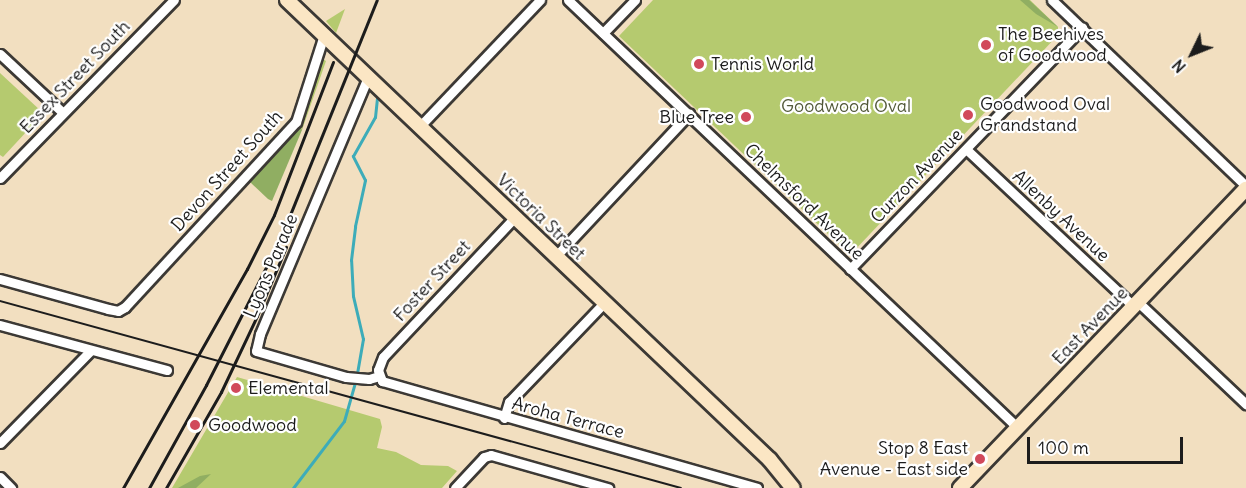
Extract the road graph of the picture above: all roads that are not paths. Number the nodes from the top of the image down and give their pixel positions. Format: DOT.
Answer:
graph roads {
  1 [pos="174,0"];
  2 [pos="287,0"];
  3 [pos="540,0"];
  4 [pos="568,0"];
  5 [pos="635,0"];
  6 [pos="1052,0"];
  7 [pos="1082,28"];
  8 [pos="603,33"];
  9 [pos="324,35"];
  10 [pos="0,54"];
  11 [pos="368,77"];
  12 [pos="62,112"];
  13 [pos="689,114"];
  14 [pos="420,126"];
  15 [pos="966,149"];
  16 [pos="0,178"];
  17 [pos="1246,188"];
  18 [pos="515,217"];
  19 [pos="556,256"];
  20 [pos="850,269"];
  21 [pos="0,279"];
  22 [pos="605,302"];
  23 [pos="1136,304"];
  24 [pos="0,325"];
  25 [pos="90,351"];
  26 [pos="167,370"];
  27 [pos="379,373"];
  28 [pos="1246,404"];
  29 [pos="504,418"];
  30 [pos="1018,428"];
  31 [pos="0,442"];
  32 [pos="770,460"];
  33 [pos="0,477"];
  34 [pos="11,488"];
  35 [pos="454,488"];
  36 [pos="608,488"];
  37 [pos="757,488"];
  38 [pos="793,488"];
  39 [pos="805,488"];
  40 [pos="960,488"];
  1 -- 12 [label="street, Essex Street South"];
  2 -- 9 [label="street, Victoria Street"];
  3 -- 14 [label="street"];
  4 -- 8 [label="street, Chelmsford Avenue"];
  5 -- 8 [label="street"];
  6 -- 7 [label="street"];
  7 -- 15 [label="street, Curzon Avenue"];
  7 -- 17 [label="street"];
  8 -- 13 [label="street, Chelmsford Avenue"];
  9 -- 11 [label="street, Victoria Street"];
  9 -- 21 [label="street, Devon Street South"];
  10 -- 12 [label="street"];
  11 -- 14 [label="street, Victoria Street"];
  11 -- 27 [label="street, Lyons Parade"];
  12 -- 16 [label="street, Essex Street South"];
  13 -- 19 [label="street"];
  13 -- 20 [label="street, Chelmsford Avenue"];
  14 -- 18 [label="street, Victoria Street"];
  15 -- 20 [label="street, Curzon Avenue"];
  15 -- 23 [label="street, Allenby Avenue"];
  17 -- 23 [label="street, East Avenue"];
  18 -- 19 [label="street, Victoria Street"];
  18 -- 27 [label="street, Foster Street"];
  19 -- 22 [label="street, Victoria Street"];
  20 -- 30 [label="street, Chelmsford Avenue"];
  22 -- 29 [label="street"];
  22 -- 32 [label="street, Victoria Street"];
  23 -- 28 [label="street, Allenby Avenue"];
  23 -- 30 [label="street, East Avenue"];
  24 -- 25 [label="street"];
  25 -- 26 [label="street"];
  25 -- 31 [label="street"];
  27 -- 29 [label="street, Aroha Terrace"];
  29 -- 37 [label="street, Aroha Terrace"];
  30 -- 40 [label="street, East Avenue"];
  32 -- 38 [label="street, Victoria Street"];
  32 -- 39 [label="street, Victoria Street"];
  33 -- 34 [label="street"];
  35 -- 36 [label="street"];
}
